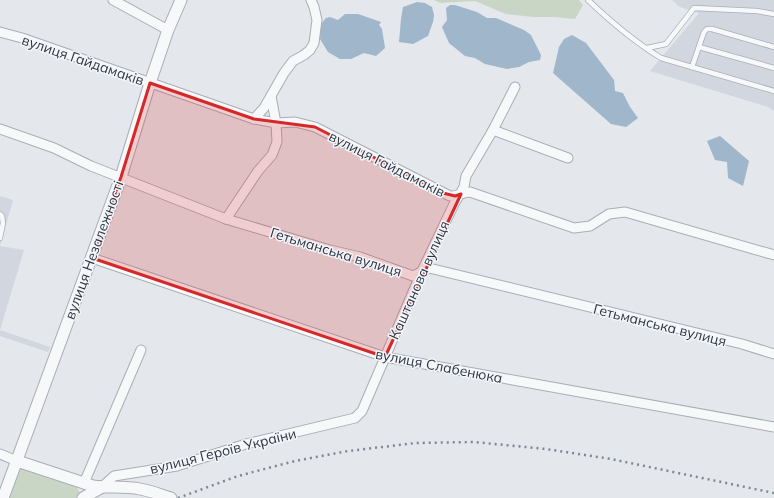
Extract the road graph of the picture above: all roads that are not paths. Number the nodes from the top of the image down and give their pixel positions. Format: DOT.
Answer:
graph roads {
  1 [pos="113,0"];
  2 [pos="181,0"];
  3 [pos="311,0"];
  4 [pos="588,0"];
  5 [pos="774,14"];
  6 [pos="168,30"];
  7 [pos="0,32"];
  8 [pos="699,47"];
  9 [pos="774,47"];
  10 [pos="647,48"];
  11 [pos="692,66"];
  12 [pos="774,68"];
  13 [pos="150,83"];
  14 [pos="516,87"];
  15 [pos="774,91"];
  16 [pos="271,96"];
  17 [pos="254,118"];
  18 [pos="276,123"];
  19 [pos="0,129"];
  20 [pos="493,130"];
  21 [pos="568,158"];
  22 [pos="121,177"];
  23 [pos="461,194"];
  24 [pos="0,214"];
  25 [pos="226,219"];
  26 [pos="0,238"];
  27 [pos="774,255"];
  28 [pos="92,258"];
  29 [pos="422,271"];
  30 [pos="141,350"];
  31 [pos="774,354"];
  32 [pos="385,357"];
  33 [pos="362,411"];
  34 [pos="774,427"];
  35 [pos="0,454"];
  36 [pos="17,461"];
  37 [pos="84,483"];
  38 [pos="102,487"];
  39 [pos="3,498"];
  40 [pos="83,498"];
  41 [pos="171,498"];
  1 -- 6 [label="street"];
  2 -- 6 [label="street, вулиця Незалежності"];
  3 -- 16 [label="street"];
  4 -- 10 [label="lane"];
  5 -- 10 [label="lane"];
  6 -- 13 [label="street, вулиця Незалежності"];
  7 -- 13 [label="street, вулиця Гайдамаків"];
  8 -- 9 [label="lane"];
  8 -- 11 [label="lane"];
  8 -- 12 [label="lane"];
  10 -- 11 [label="lane"];
  11 -- 15 [label="lane"];
  13 -- 17 [label="street, вулиця Гайдамаків"];
  13 -- 22 [label="street, вулиця Незалежності"];
  14 -- 20 [label="street, Каштанова вулиця"];
  16 -- 17 [label="street"];
  16 -- 18 [label="street"];
  17 -- 18 [label="street, вулиця Гайдамаків"];
  18 -- 23 [label="street, вулиця Гайдамаків"];
  18 -- 25 [label="street"];
  19 -- 22 [label="street, Гетьманська вулиця"];
  20 -- 21 [label="street"];
  20 -- 23 [label="street, Каштанова вулиця"];
  22 -- 25 [label="street, Гетьманська вулиця"];
  22 -- 28 [label="street, вулиця Незалежності"];
  23 -- 27 [label="street, вулиця Гайдамаків"];
  23 -- 29 [label="street, Каштанова вулиця"];
  24 -- 26 [label="lane"];
  25 -- 29 [label="street, Гетьманська вулиця"];
  28 -- 32 [label="street, вулиця Слабенюка"];
  28 -- 36 [label="street, вулиця Незалежності"];
  29 -- 31 [label="street, Гетьманська вулиця"];
  29 -- 32 [label="street, Каштанова вулиця"];
  30 -- 37 [label="street"];
  32 -- 33 [label="street, Каштанова вулиця"];
  32 -- 34 [label="street, вулиця Слабенюка"];
  33 -- 38 [label="street, вулиця Героїв України"];
  35 -- 36 [label="street"];
  36 -- 37 [label="street"];
  36 -- 39 [label="street, вулиця Незалежності"];
  37 -- 38 [label="street"];
  38 -- 40 [label="street"];
  38 -- 41 [label="street"];
}
